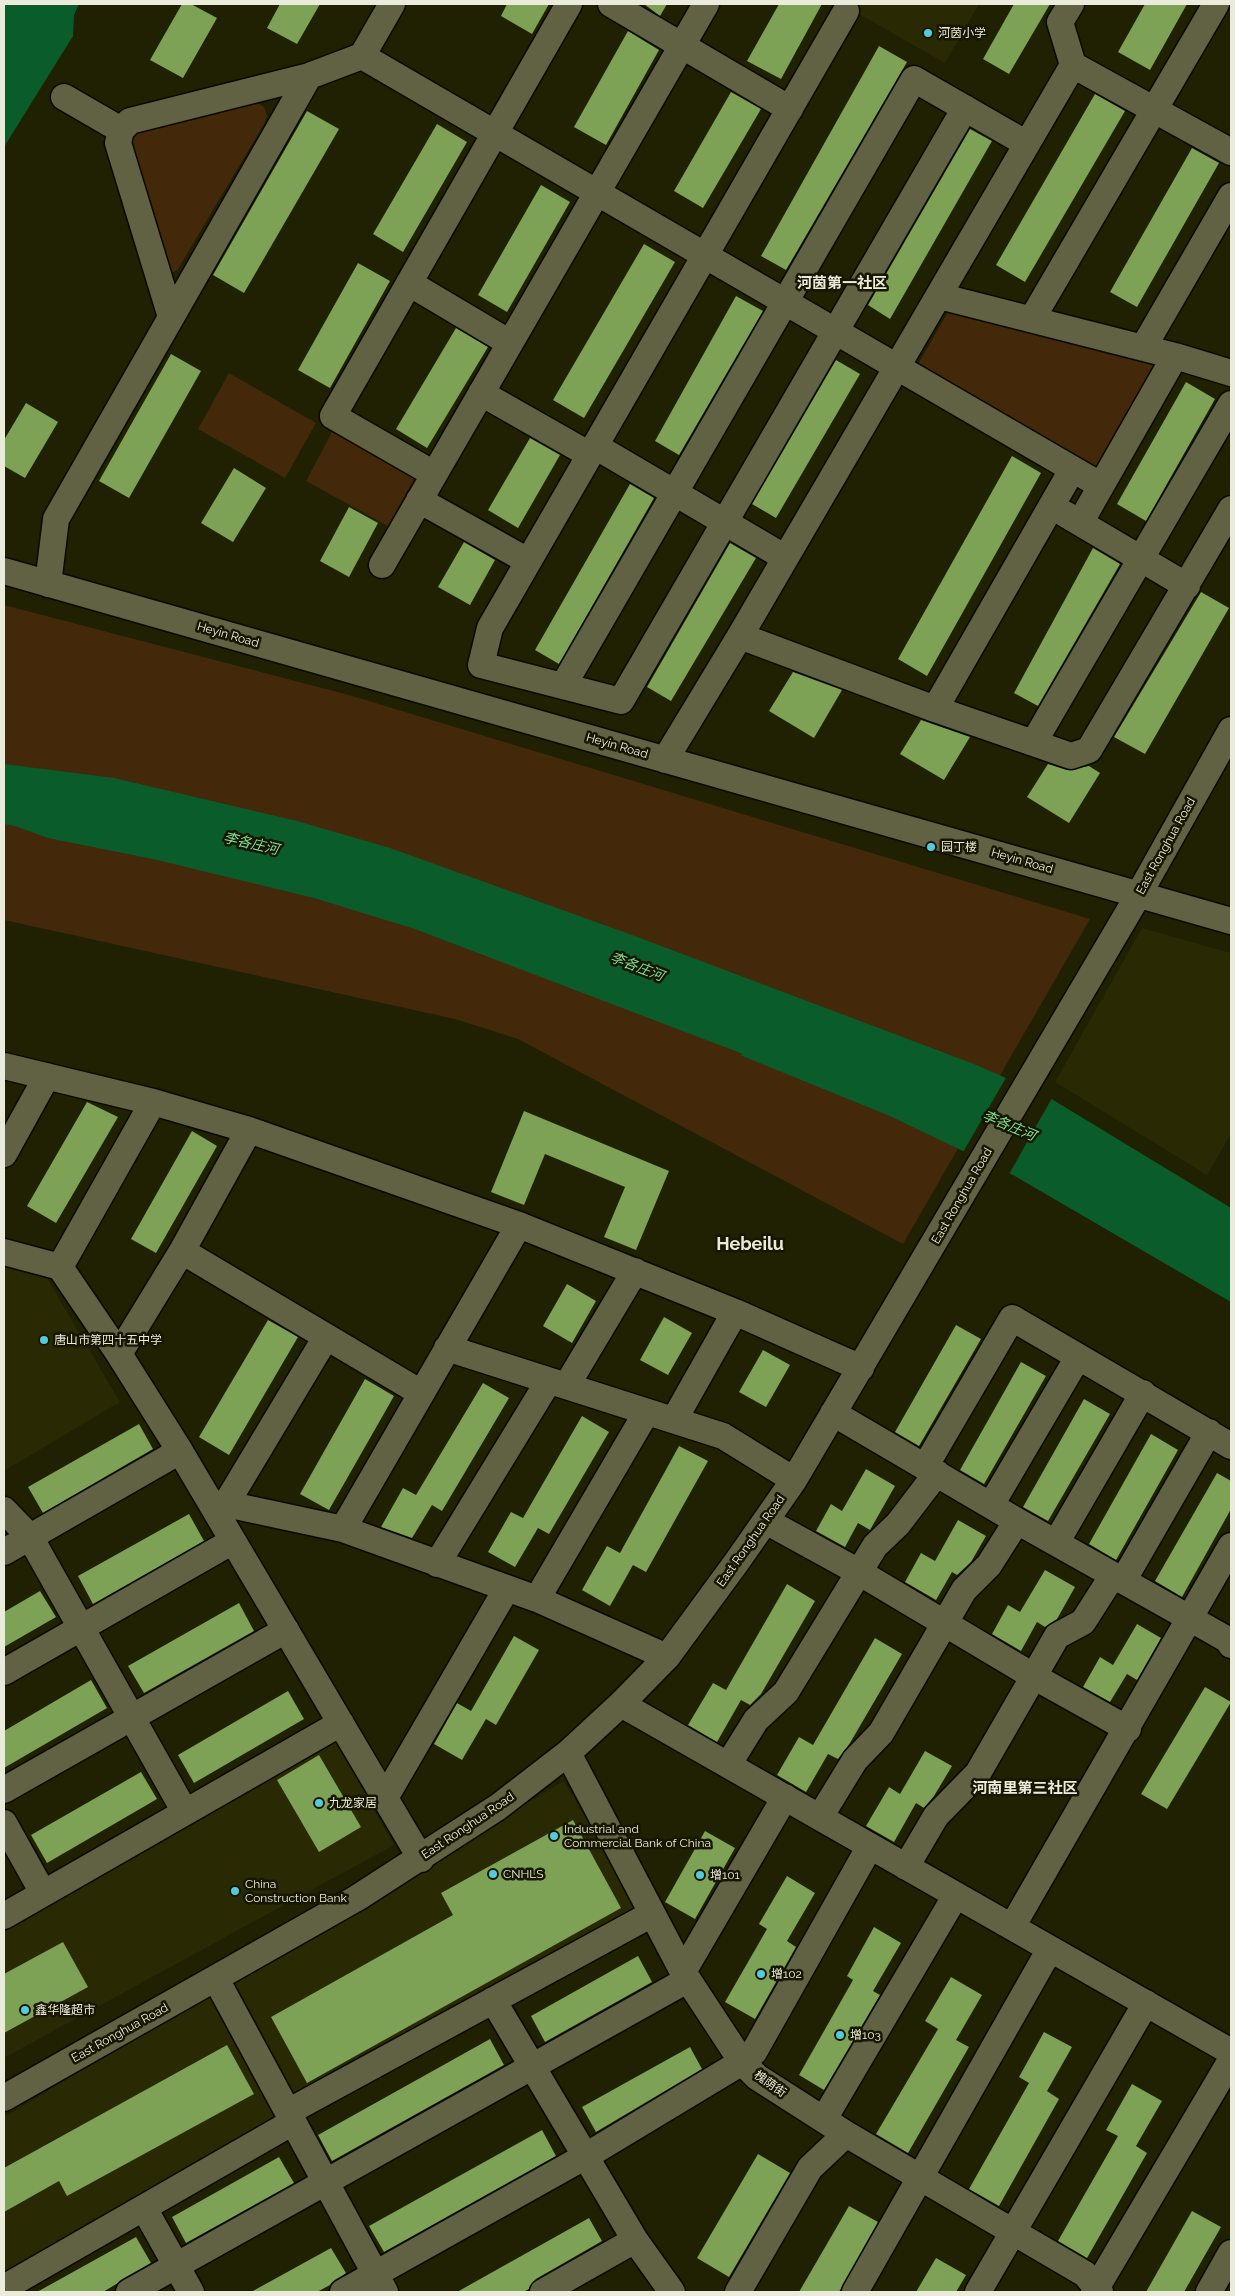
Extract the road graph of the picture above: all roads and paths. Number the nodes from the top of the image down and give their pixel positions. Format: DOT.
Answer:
graph roads {
  1 [pos="392,4"];
  2 [pos="569,4"];
  3 [pos="611,4"];
  4 [pos="706,4"];
  5 [pos="1071,4"];
  6 [pos="1216,4"];
  7 [pos="846,11"];
  8 [pos="682,46"];
  9 [pos="362,56"];
  10 [pos="1073,65"];
  11 [pos="309,76"];
  12 [pos="64,97"];
  13 [pos="965,108"];
  14 [pos="790,109"];
  15 [pos="1154,110"];
  16 [pos="121,130"];
  17 [pos="495,133"];
  18 [pos="1027,144"];
  19 [pos="1231,152"];
  20 [pos="597,193"];
  21 [pos="1231,196"];
  22 [pos="705,255"];
  23 [pos="409,283"];
  24 [pos="939,296"];
  25 [pos="785,302"];
  26 [pos="171,317"];
  27 [pos="1032,319"];
  28 [pos="836,332"];
  29 [pos="510,343"];
  30 [pos="1143,348"];
  31 [pos="1176,356"];
  32 [pos="897,367"];
  33 [pos="1231,373"];
  34 [pos="481,393"];
  35 [pos="1231,404"];
  36 [pos="592,451"];
  37 [pos="1072,470"];
  38 [pos="434,474"];
  39 [pos="1100,485"];
  40 [pos="675,492"];
  41 [pos="419,500"];
  42 [pos="1051,506"];
  43 [pos="1231,509"];
  44 [pos="725,522"];
  45 [pos="1080,523"];
  46 [pos="784,557"];
  47 [pos="1141,559"];
  48 [pos="528,561"];
  49 [pos="382,565"];
  50 [pos="4,571"];
  51 [pos="48,584"];
  52 [pos="1187,586"];
  53 [pos="740,636"];
  54 [pos="563,686"];
  55 [pos="935,709"];
  56 [pos="1231,730"];
  57 [pos="1034,742"];
  58 [pos="665,760"];
  59 [pos="1139,894"];
  60 [pos="1231,921"];
  61 [pos="4,1066"];
  62 [pos="47,1076"];
  63 [pos="153,1102"];
  64 [pos="249,1130"];
  65 [pos="4,1154"];
  66 [pos="519,1226"];
  67 [pos="182,1251"];
  68 [pos="4,1252"];
  69 [pos="60,1267"];
  70 [pos="635,1271"];
  71 [pos="735,1312"];
  72 [pos="326,1337"];
  73 [pos="447,1348"];
  74 [pos="119,1354"];
  75 [pos="1078,1357"];
  76 [pos="861,1368"];
  77 [pos="558,1383"];
  78 [pos="1143,1393"];
  79 [pos="421,1394"];
  80 [pos="646,1413"];
  81 [pos="833,1413"];
  82 [pos="674,1420"];
  83 [pos="1209,1432"];
  84 [pos="1231,1446"];
  85 [pos="180,1452"];
  86 [pos="931,1470"];
  87 [pos="794,1480"];
  88 [pos="218,1503"];
  89 [pos="991,1505"];
  90 [pos="4,1510"];
  91 [pos="766,1521"];
  92 [pos="1017,1521"];
  93 [pos="343,1529"];
  94 [pos="30,1537"];
  95 [pos="233,1541"];
  96 [pos="1056,1543"];
  97 [pos="1231,1546"];
  98 [pos="4,1552"];
  99 [pos="437,1564"];
  100 [pos="858,1571"];
  101 [pos="1118,1578"];
  102 [pos="507,1588"];
  103 [pos="537,1599"];
  104 [pos="1191,1619"];
  105 [pos="944,1622"];
  106 [pos="81,1628"];
  107 [pos="286,1630"];
  108 [pos="1231,1645"];
  109 [pos="667,1657"];
  110 [pos="4,1672"];
  111 [pos="1033,1676"];
  112 [pos="622,1704"];
  113 [pos="132,1718"];
  114 [pos="341,1723"];
  115 [pos="1128,1729"];
  116 [pos="568,1753"];
  117 [pos="728,1765"];
  118 [pos="4,1790"];
  119 [pos="785,1797"];
  120 [pos="385,1798"];
  121 [pos="185,1812"];
  122 [pos="820,1817"];
  123 [pos="4,1823"];
  124 [pos="870,1846"];
  125 [pos="421,1859"];
  126 [pos="906,1867"];
  127 [pos="43,1893"];
  128 [pos="956,1895"];
  129 [pos="652,1914"];
  130 [pos="4,1916"];
  131 [pos="1012,1927"];
  132 [pos="1050,1949"];
  133 [pos="685,1976"];
  134 [pos="216,1979"];
  135 [pos="493,2000"];
  136 [pos="1146,2003"];
  137 [pos="1231,2052"];
  138 [pos="1231,2060"];
  139 [pos="742,2062"];
  140 [pos="532,2067"];
  141 [pos="4,2098"];
  142 [pos="291,2117"];
  143 [pos="824,2119"];
  144 [pos="846,2134"];
  145 [pos="586,2156"];
  146 [pos="920,2177"];
  147 [pos="326,2182"];
  148 [pos="144,2208"];
  149 [pos="1014,2230"];
  150 [pos="635,2240"];
  151 [pos="1231,2253"];
  152 [pos="176,2266"];
  153 [pos="380,2283"];
  154 [pos="8,2285"];
  155 [pos="1097,2290"];
  156 [pos="128,2292"];
  157 [pos="191,2292"];
  158 [pos="343,2292"];
  159 [pos="543,2292"];
  160 [pos="672,2292"];
  161 [pos="738,2292"];
  162 [pos="855,2292"];
  163 [pos="978,2292"];
  164 [pos="1209,2292"];
  1 -- 9 [label="street"];
  2 -- 17 [label="street"];
  3 -- 8 [label="street"];
  4 -- 8 [label="street"];
  5 -- 10 [label="street"];
  6 -- 15 [label="street"];
  7 -- 14 [label="street"];
  8 -- 14 [label="street"];
  8 -- 20 [label="street"];
  9 -- 11 [label="street"];
  9 -- 17 [label="street"];
  10 -- 15 [label="street"];
  10 -- 18 [label="street"];
  11 -- 16 [label="street"];
  11 -- 26 [label="street"];
  12 -- 16 [label="street"];
  13 -- 18 [label="street"];
  13 -- 25 [label="street"];
  13 -- 28 [label="street"];
  14 -- 22 [label="street"];
  15 -- 19 [label="street"];
  15 -- 27 [label="street"];
  16 -- 26 [label="street"];
  17 -- 20 [label="street"];
  17 -- 23 [label="street"];
  18 -- 24 [label="street"];
  20 -- 22 [label="street"];
  20 -- 29 [label="street"];
  21 -- 30 [label="street"];
  22 -- 25 [label="street"];
  22 -- 36 [label="street"];
  23 -- 29 [label="street"];
  23 -- 38 [label="street"];
  24 -- 27 [label="street"];
  24 -- 32 [label="street"];
  25 -- 28 [label="street"];
  25 -- 40 [label="street"];
  26 -- 51 [label="street"];
  27 -- 30 [label="street"];
  28 -- 32 [label="street"];
  28 -- 44 [label="street"];
  29 -- 34 [label="street"];
  30 -- 31 [label="street"];
  31 -- 33 [label="street"];
  31 -- 39 [label="street"];
  32 -- 37 [label="street"];
  32 -- 46 [label="street"];
  34 -- 36 [label="street"];
  34 -- 38 [label="street"];
  35 -- 47 [label="street"];
  36 -- 40 [label="street"];
  36 -- 48 [label="street"];
  37 -- 39 [label="street"];
  37 -- 42 [label="street"];
  38 -- 41 [label="street"];
  39 -- 45 [label="street"];
  40 -- 44 [label="street"];
  40 -- 54 [label="street"];
  41 -- 48 [label="street"];
  41 -- 49 [label="street"];
  42 -- 45 [label="street"];
  42 -- 55 [label="street"];
  43 -- 52 [label="street"];
  44 -- 46 [label="street"];
  44 -- 54 [label="street"];
  45 -- 47 [label="street"];
  46 -- 53 [label="street"];
  47 -- 52 [label="street"];
  47 -- 57 [label="street"];
  48 -- 54 [label="street"];
  50 -- 51 [label="street, Heyin Road"];
  51 -- 58 [label="street, Heyin Road"];
  52 -- 57 [label="street"];
  53 -- 55 [label="street"];
  53 -- 58 [label="street"];
  55 -- 57 [label="street"];
  56 -- 59 [label="street, East Ronghua Road"];
  58 -- 59 [label="street, Heyin Road"];
  59 -- 60 [label="street, Heyin Road"];
  59 -- 76 [label="street, East Ronghua Road"];
  61 -- 62 [label="street"];
  62 -- 63 [label="street"];
  62 -- 65 [label="street"];
  63 -- 64 [label="street"];
  63 -- 69 [label="street"];
  64 -- 66 [label="street"];
  64 -- 67 [label="street"];
  66 -- 70 [label="street"];
  66 -- 73 [label="street"];
  67 -- 72 [label="street"];
  67 -- 74 [label="street"];
  68 -- 69 [label="street"];
  69 -- 74 [label="street"];
  70 -- 71 [label="street"];
  70 -- 77 [label="street"];
  71 -- 76 [label="street"];
  71 -- 82 [label="street"];
  72 -- 79 [label="street"];
  72 -- 88 [label="street"];
  73 -- 77 [label="street"];
  73 -- 79 [label="street"];
  74 -- 85 [label="street"];
  75 -- 78 [label="street"];
  75 -- 86 [label="street"];
  75 -- 89 [label="street"];
  76 -- 81 [label="street, East Ronghua Road"];
  77 -- 80 [label="street"];
  77 -- 99 [label="street"];
  78 -- 83 [label="street"];
  78 -- 96 [label="street"];
  79 -- 93 [label="street"];
  80 -- 82 [label="street"];
  80 -- 103 [label="street"];
  81 -- 86 [label="street"];
  81 -- 87 [label="street, East Ronghua Road"];
  82 -- 87 [label="street"];
  83 -- 84 [label="street"];
  83 -- 101 [label="street"];
  85 -- 88 [label="street"];
  85 -- 94 [label="street"];
  86 -- 89 [label="street"];
  86 -- 100 [label="street"];
  87 -- 91 [label="street, East Ronghua Road"];
  88 -- 93 [label="street"];
  88 -- 95 [label="street"];
  89 -- 92 [label="street"];
  90 -- 94 [label="street"];
  91 -- 100 [label="street"];
  91 -- 109 [label="street, East Ronghua Road"];
  92 -- 96 [label="street"];
  92 -- 105 [label="street"];
  93 -- 99 [label="street"];
  94 -- 98 [label="street"];
  94 -- 106 [label="street"];
  95 -- 106 [label="street"];
  95 -- 107 [label="street"];
  96 -- 101 [label="street"];
  97 -- 104 [label="street"];
  99 -- 102 [label="street"];
  100 -- 105 [label="street"];
  100 -- 117 [label="street"];
  101 -- 104 [label="street"];
  101 -- 111 [label="street"];
  102 -- 103 [label="street"];
  102 -- 120 [label="street"];
  103 -- 109 [label="street"];
  104 -- 108 [label="street"];
  104 -- 115 [label="street"];
  105 -- 111 [label="street"];
  105 -- 122 [label="street"];
  106 -- 110 [label="street"];
  106 -- 113 [label="street"];
  107 -- 113 [label="street"];
  107 -- 114 [label="street"];
  109 -- 112 [label="street, East Ronghua Road"];
  111 -- 115 [label="street"];
  111 -- 126 [label="street"];
  112 -- 116 [label="street, East Ronghua Road"];
  112 -- 117 [label="street"];
  113 -- 118 [label="street"];
  113 -- 121 [label="street"];
  114 -- 120 [label="street"];
  114 -- 121 [label="street"];
  115 -- 131 [label="street"];
  116 -- 125 [label="street, East Ronghua Road"];
  116 -- 129 [label="street, 槐荫街"];
  117 -- 119 [label="street"];
  119 -- 122 [label="street"];
  119 -- 133 [label="street"];
  120 -- 125 [label="street"];
  121 -- 127 [label="street"];
  122 -- 124 [label="street"];
  123 -- 127 [label="street"];
  124 -- 126 [label="street"];
  124 -- 139 [label="street"];
  125 -- 134 [label="street, East Ronghua Road"];
  126 -- 128 [label="street"];
  127 -- 130 [label="street"];
  128 -- 131 [label="street"];
  128 -- 143 [label="street"];
  129 -- 133 [label="street, 槐荫街"];
  129 -- 135 [label="street"];
  131 -- 132 [label="street"];
  132 -- 136 [label="street"];
  132 -- 146 [label="street"];
  133 -- 139 [label="street, 槐荫街"];
  133 -- 140 [label="street"];
  134 -- 141 [label="street, East Ronghua Road"];
  134 -- 142 [label="street"];
  135 -- 140 [label="street"];
  135 -- 142 [label="street"];
  136 -- 137 [label="street"];
  136 -- 149 [label="street"];
  138 -- 155 [label="street"];
  139 -- 143 [label="street, 槐荫街"];
  139 -- 145 [label="street"];
  140 -- 145 [label="street"];
  140 -- 147 [label="street"];
  142 -- 147 [label="street"];
  142 -- 148 [label="street"];
  143 -- 144 [label="street, 槐荫街"];
  144 -- 146 [label="street, 槐荫街"];
  144 -- 161 [label="street"];
  145 -- 150 [label="street"];
  145 -- 153 [label="street"];
  146 -- 149 [label="street, 槐荫街"];
  146 -- 162 [label="street"];
  147 -- 152 [label="street"];
  147 -- 153 [label="street"];
  148 -- 152 [label="street"];
  148 -- 154 [label="street"];
  149 -- 155 [label="street, 槐荫街"];
  149 -- 163 [label="street"];
  150 -- 159 [label="street"];
  150 -- 160 [label="street"];
  151 -- 164 [label="street"];
  152 -- 156 [label="street"];
  152 -- 157 [label="street"];
  153 -- 158 [label="street"];
}
